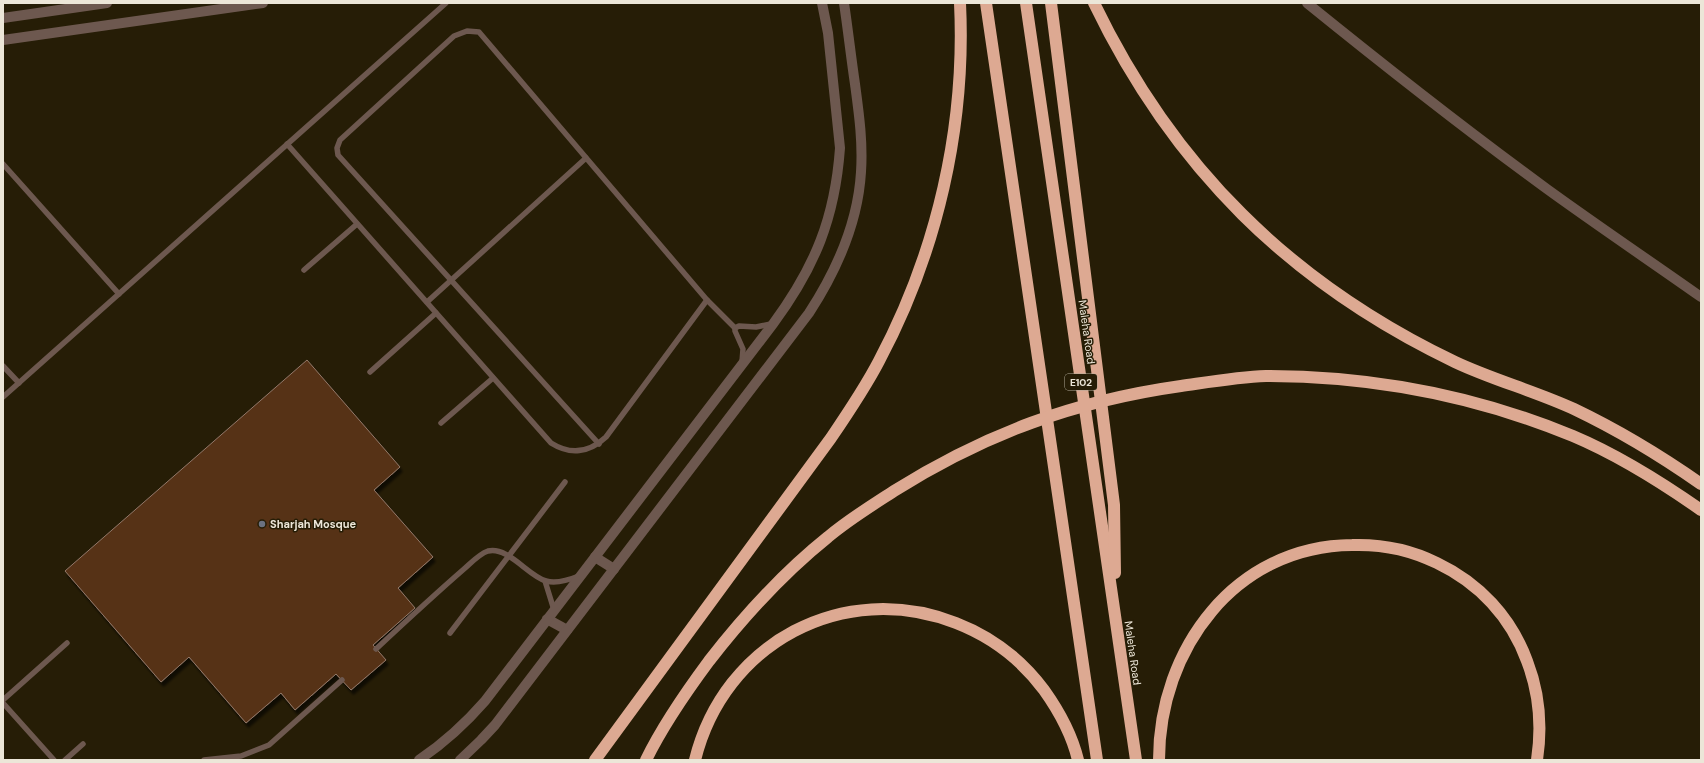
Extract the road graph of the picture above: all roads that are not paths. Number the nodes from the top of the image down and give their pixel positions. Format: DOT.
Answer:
graph roads {
  1 [pos="106,3"];
  2 [pos="263,3"];
  3 [pos="439,3"];
  4 [pos="446,3"];
  5 [pos="822,3"];
  6 [pos="844,3"];
  7 [pos="960,3"];
  8 [pos="986,3"];
  9 [pos="1026,3"];
  10 [pos="1051,3"];
  11 [pos="1094,3"];
  12 [pos="1307,3"];
  13 [pos="434,13"];
  14 [pos="3,18"];
  15 [pos="3,40"];
  16 [pos="286,144"];
  17 [pos="586,158"];
  18 [pos="3,164"];
  19 [pos="357,224"];
  20 [pos="304,270"];
  21 [pos="451,281"];
  22 [pos="119,294"];
  23 [pos="1701,297"];
  24 [pos="707,300"];
  25 [pos="427,302"];
  26 [pos="436,312"];
  27 [pos="773,324"];
  28 [pos="735,328"];
  29 [pos="742,364"];
  30 [pos="3,366"];
  31 [pos="370,372"];
  32 [pos="493,378"];
  33 [pos="18,383"];
  34 [pos="3,397"];
  35 [pos="441,423"];
  36 [pos="599,444"];
  37 [pos="565,482"];
  38 [pos="1701,484"];
  39 [pos="1701,510"];
  40 [pos="508,556"];
  41 [pos="595,557"];
  42 [pos="614,569"];
  43 [pos="579,576"];
  44 [pos="545,581"];
  45 [pos="554,610"];
  46 [pos="548,619"];
  47 [pos="1116,626"];
  48 [pos="567,630"];
  49 [pos="450,633"];
  50 [pos="67,643"];
  51 [pos="376,648"];
  52 [pos="342,680"];
  53 [pos="3,702"];
  54 [pos="84,744"];
  55 [pos="54,760"];
  56 [pos="65,760"];
  57 [pos="204,760"];
  58 [pos="419,760"];
  59 [pos="460,760"];
  60 [pos="595,760"];
  61 [pos="646,760"];
  62 [pos="695,760"];
  63 [pos="1078,760"];
  64 [pos="1097,760"];
  65 [pos="1136,760"];
  66 [pos="1159,760"];
  67 [pos="1537,760"];
  1 -- 14 [label="street"];
  2 -- 15 [label="street"];
  3 -- 13 [label="lane"];
  4 -- 13 [label="lane"];
  5 -- 27 [label="street"];
  6 -- 42 [label="street"];
  7 -- 60 [label="highway"];
  8 -- 64 [label="highway"];
  9 -- 47 [label="highway, Maleha Road / E102"];
  10 -- 47 [label="highway"];
  11 -- 38 [label="highway"];
  12 -- 23 [label="street"];
  13 -- 16 [label="lane"];
  16 -- 19 [label="lane"];
  16 -- 22 [label="lane"];
  17 -- 21 [label="lane"];
  17 -- 21 [label="lane"];
  17 -- 24 [label="lane"];
  18 -- 22 [label="lane"];
  19 -- 20 [label="lane"];
  19 -- 25 [label="lane"];
  21 -- 25 [label="lane"];
  21 -- 36 [label="lane"];
  22 -- 33 [label="lane"];
  24 -- 28 [label="lane"];
  24 -- 36 [label="lane"];
  25 -- 26 [label="lane"];
  26 -- 31 [label="lane"];
  26 -- 32 [label="lane"];
  27 -- 28 [label="lane"];
  27 -- 29 [label="street"];
  28 -- 29 [label="lane"];
  29 -- 41 [label="street"];
  30 -- 33 [label="lane"];
  32 -- 35 [label="lane"];
  32 -- 36 [label="lane"];
  33 -- 34 [label="lane"];
  37 -- 40 [label="lane"];
  39 -- 61 [label="highway"];
  40 -- 44 [label="lane"];
  40 -- 49 [label="lane"];
  40 -- 51 [label="lane"];
  41 -- 42 [label="street"];
  41 -- 43 [label="street"];
  42 -- 48 [label="street"];
  43 -- 44 [label="lane"];
  43 -- 45 [label="street"];
  44 -- 45 [label="lane"];
  45 -- 46 [label="street"];
  46 -- 48 [label="street"];
  46 -- 58 [label="street"];
  47 -- 65 [label="highway, Maleha Road / E102"];
  48 -- 59 [label="street"];
  50 -- 53 [label="lane"];
  52 -- 57 [label="lane"];
  53 -- 55 [label="lane"];
  54 -- 56 [label="lane"];
  62 -- 63 [label="highway"];
  66 -- 67 [label="highway"];
}
